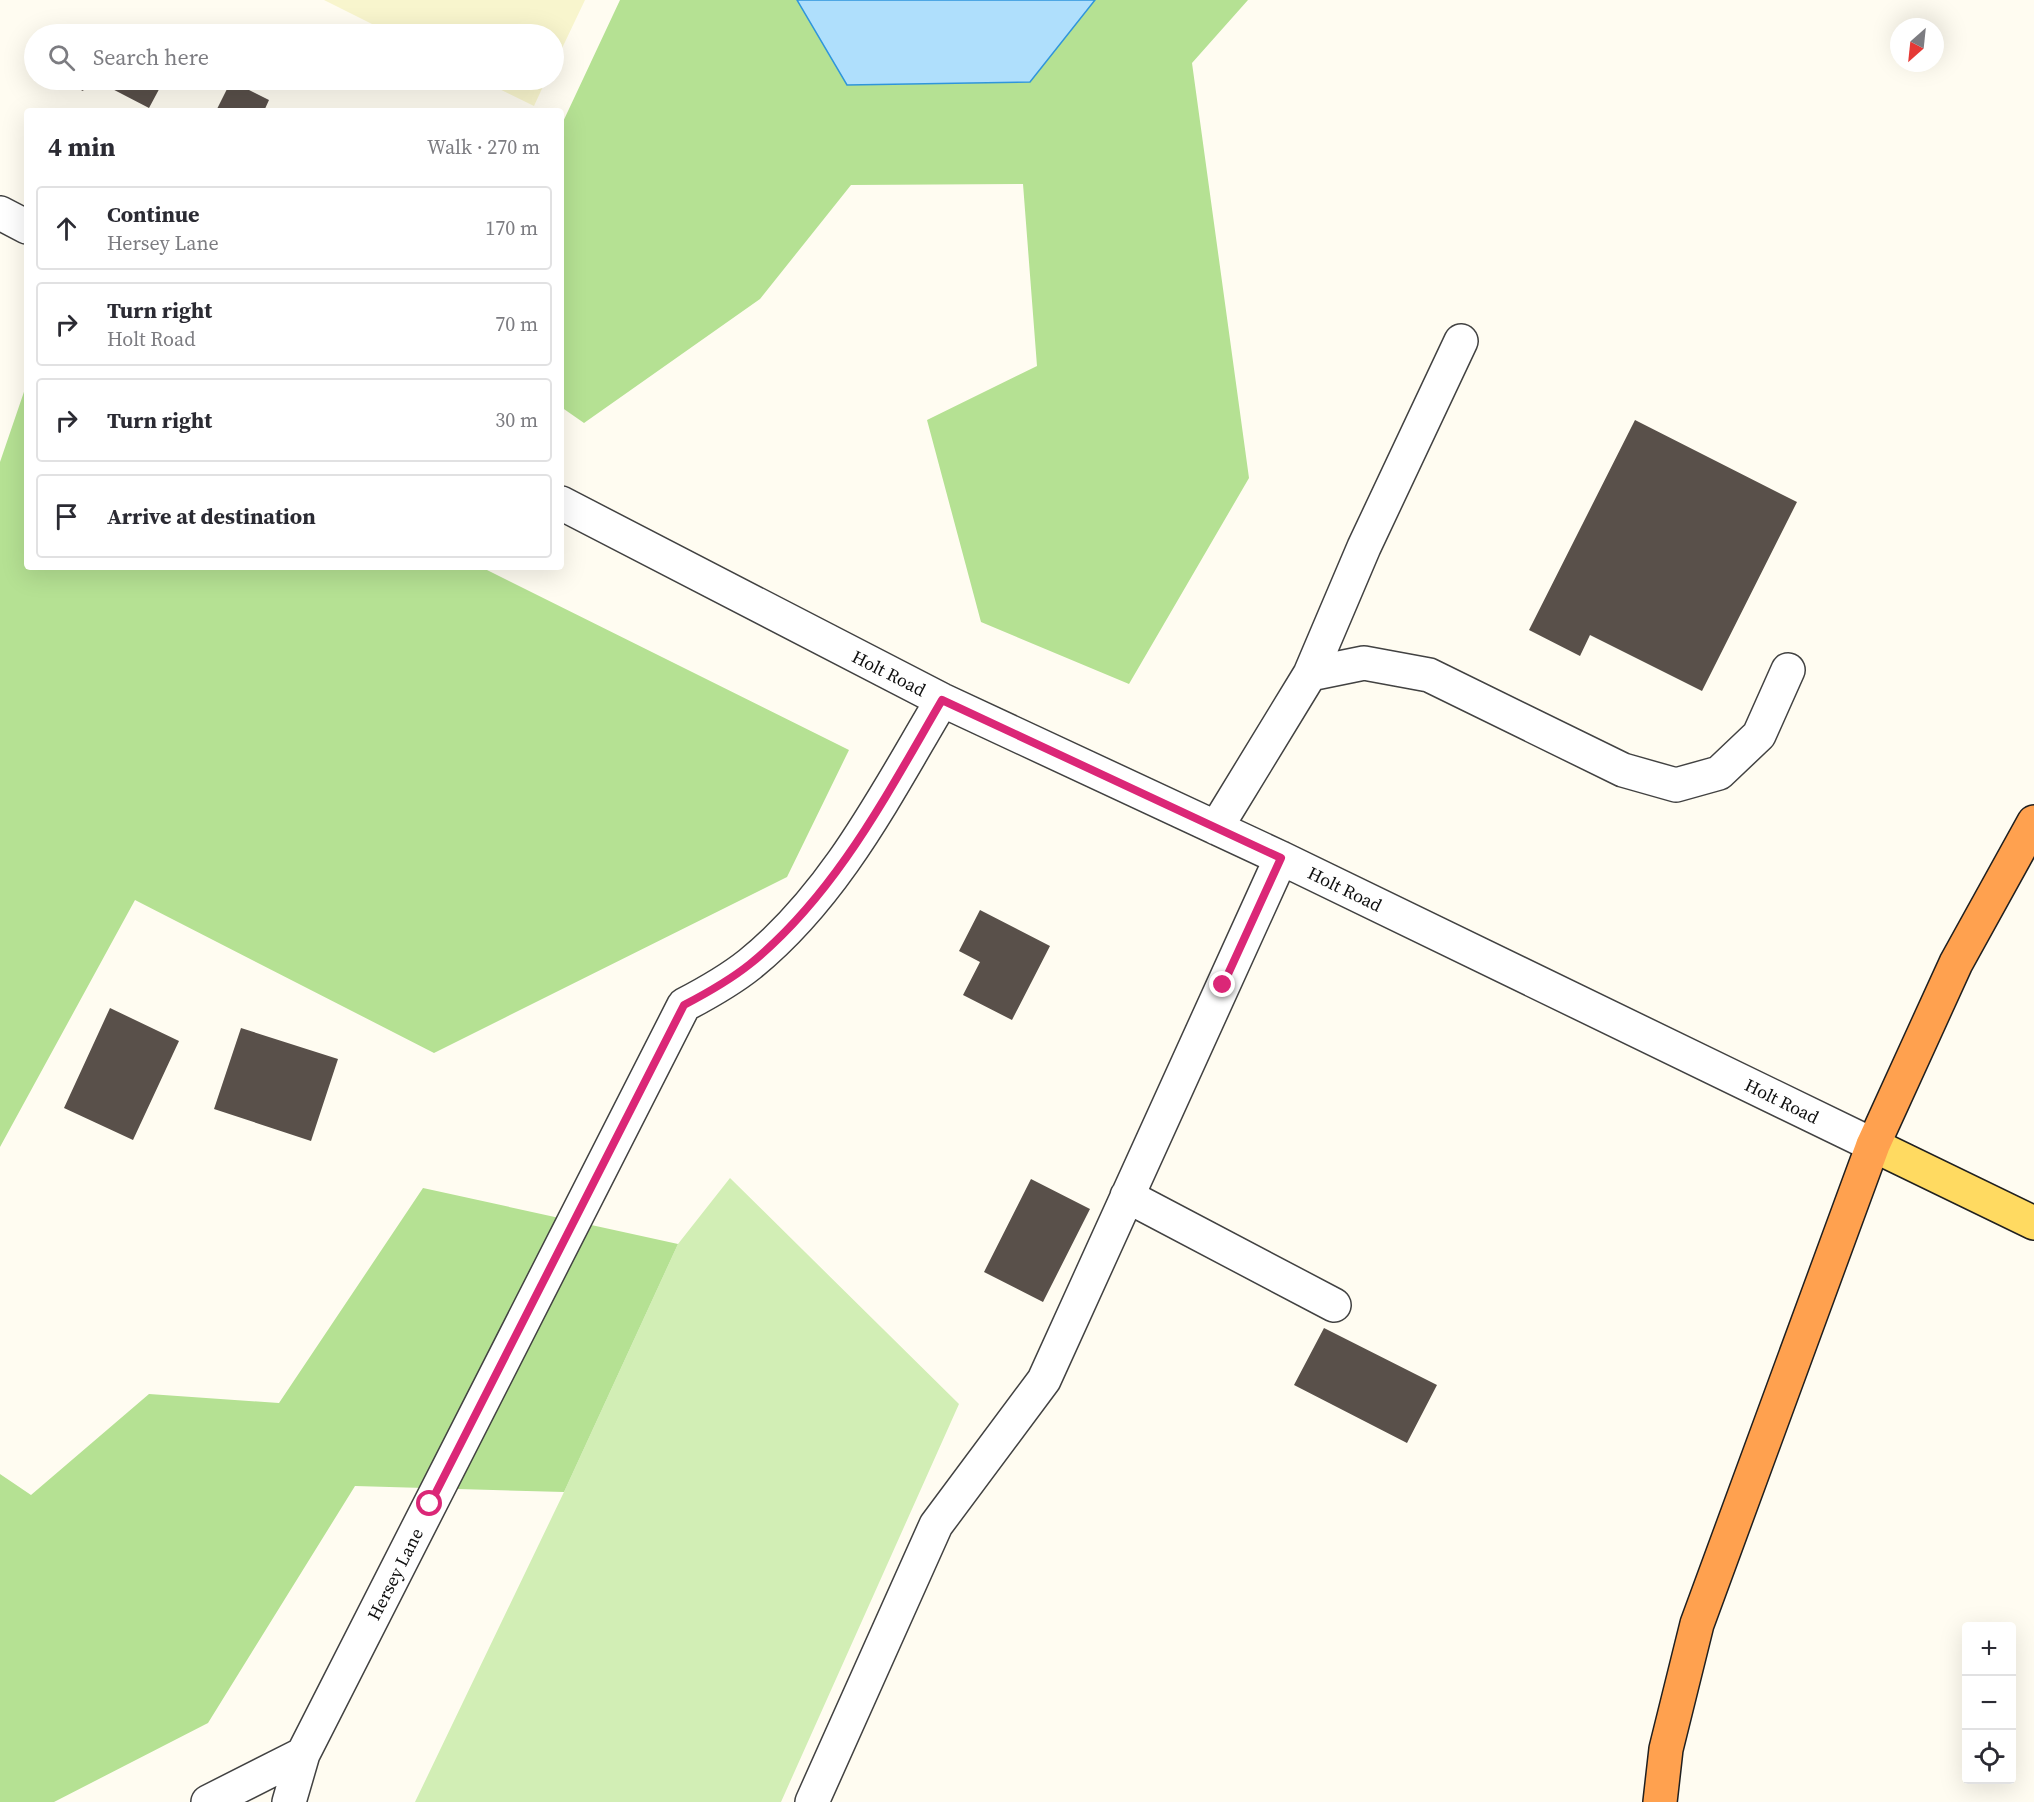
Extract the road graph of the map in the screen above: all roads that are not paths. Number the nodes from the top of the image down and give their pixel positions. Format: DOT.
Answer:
graph roads {
  1 [pos="0,213"];
  2 [pos="24,225"];
  3 [pos="1461,341"];
  4 [pos="564,505"];
  5 [pos="1788,670"];
  6 [pos="1310,674"];
  7 [pos="942,700"];
  8 [pos="2034,822"];
  9 [pos="1216,828"];
  10 [pos="1281,858"];
  11 [pos="1872,1145"];
  12 [pos="1127,1197"];
  13 [pos="2034,1223"];
  14 [pos="1334,1305"];
  15 [pos="303,1754"];
  16 [pos="207,1802"];
  17 [pos="289,1802"];
  18 [pos="812,1802"];
  19 [pos="1660,1802"];
  1 -- 2 [label="street"];
  3 -- 6 [label="street"];
  4 -- 7 [label="street, Holt Road"];
  5 -- 6 [label="street"];
  6 -- 9 [label="street"];
  7 -- 9 [label="street, Holt Road"];
  7 -- 15 [label="street, Hersey Lane"];
  8 -- 11 [label="highway"];
  9 -- 10 [label="street, Holt Road"];
  10 -- 11 [label="street, Holt Road"];
  10 -- 12 [label="street"];
  11 -- 13 [label="main road, Holt Road"];
  11 -- 19 [label="highway"];
  12 -- 14 [label="street"];
  12 -- 18 [label="street"];
  15 -- 16 [label="street"];
  15 -- 17 [label="street, Hersey Lane"];
}
